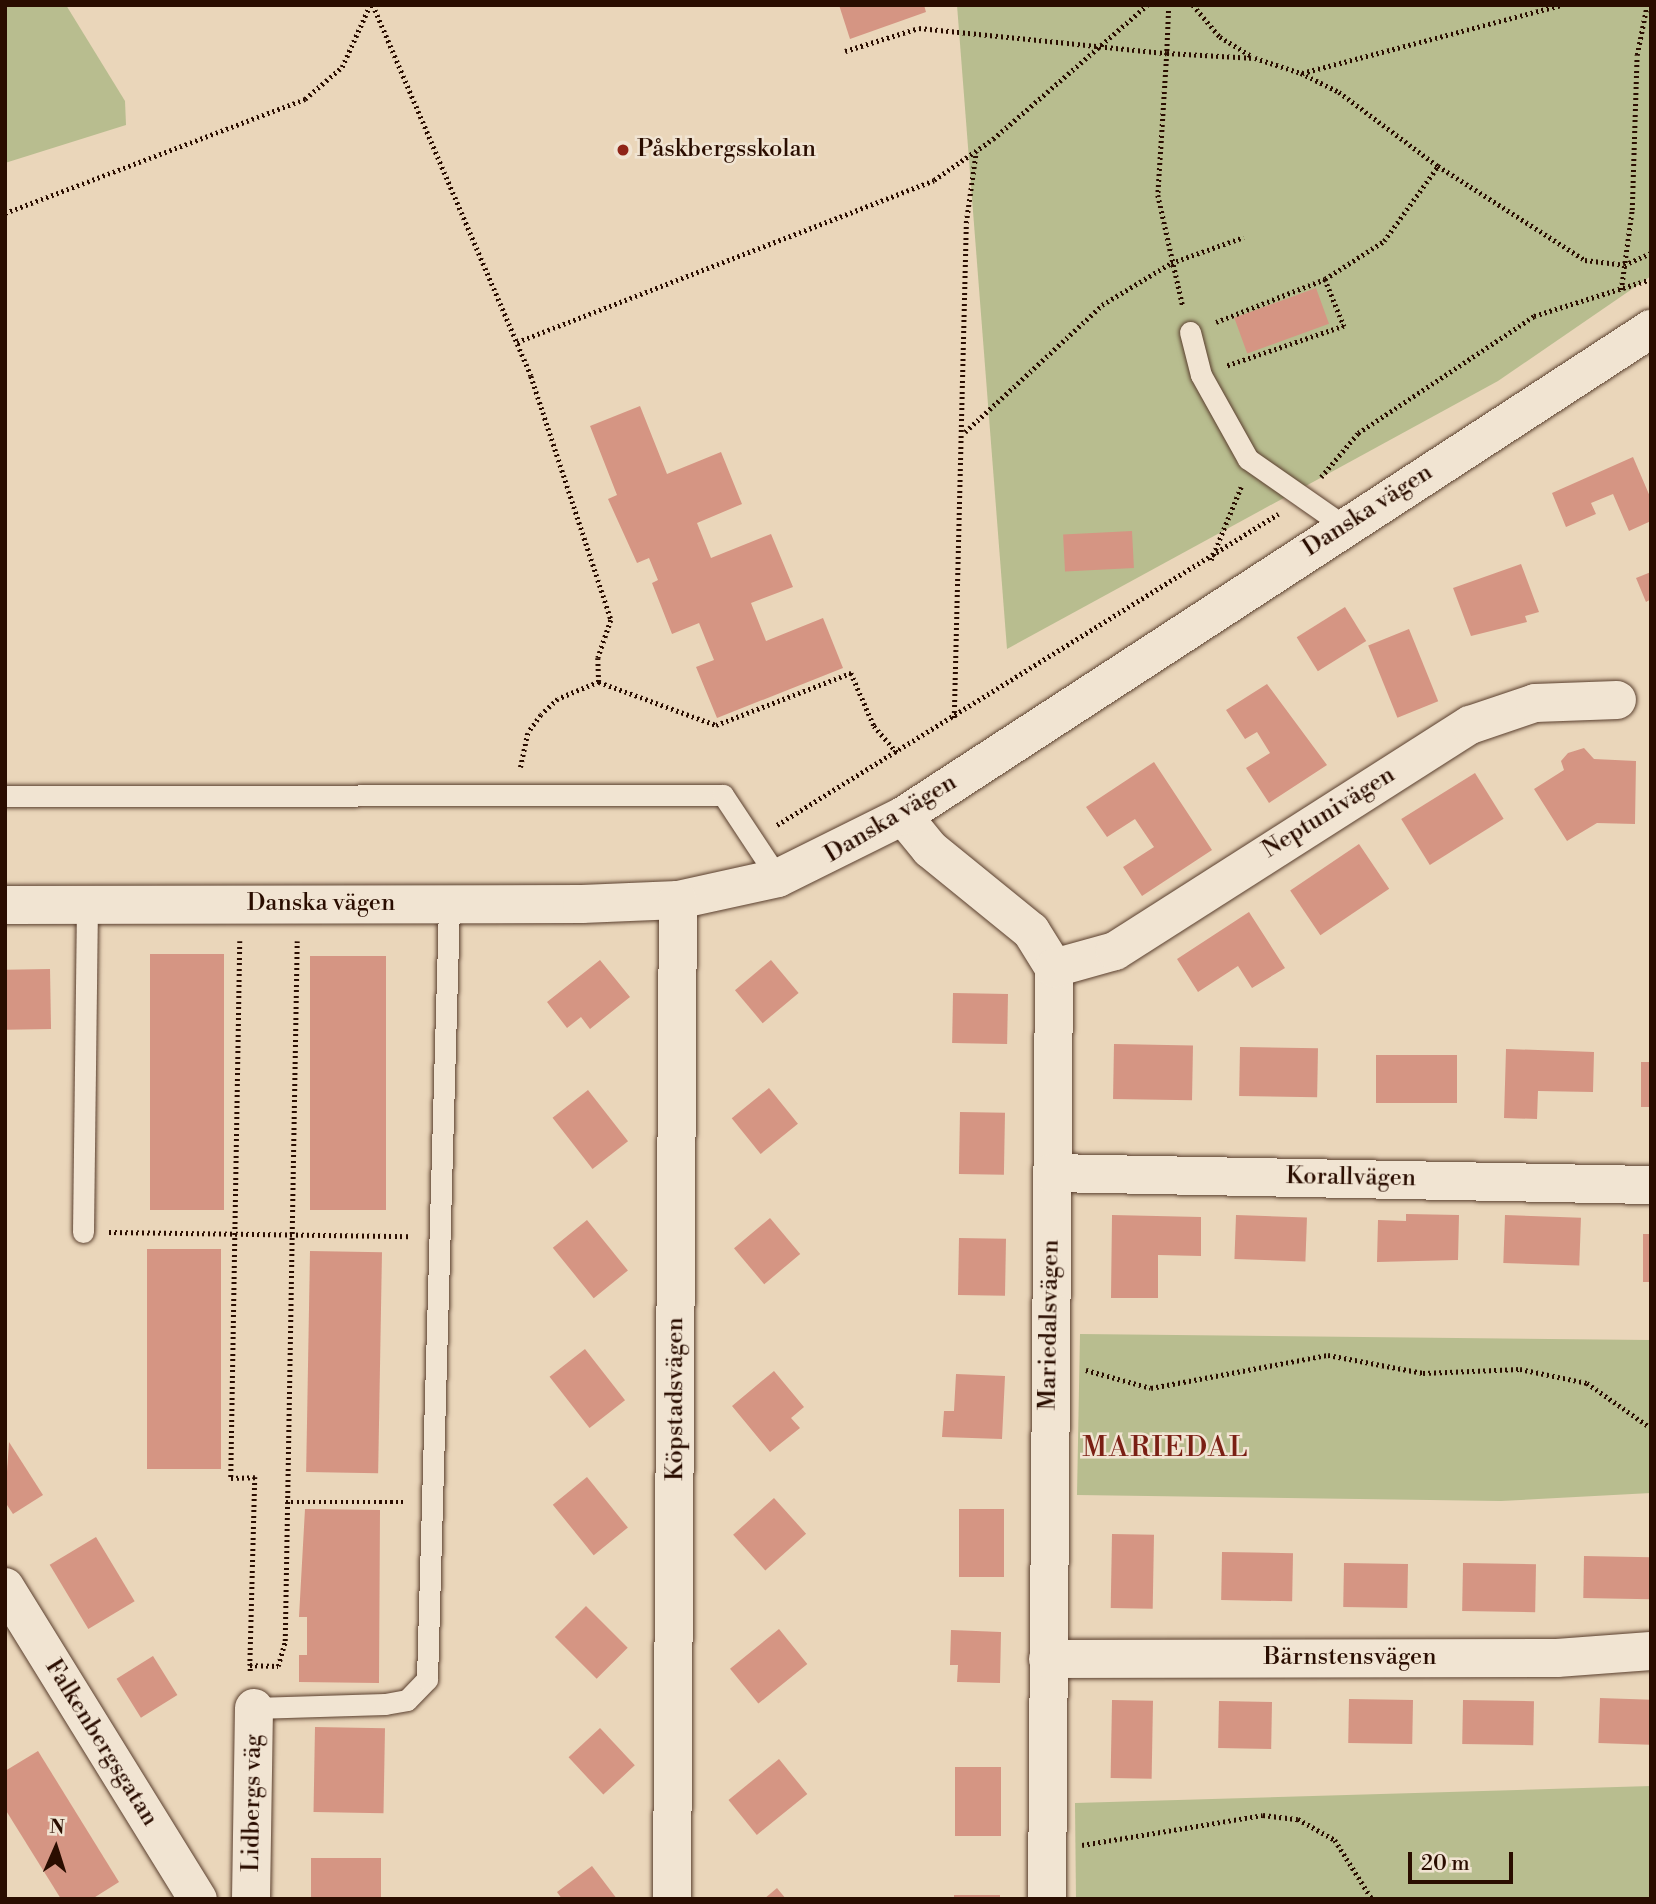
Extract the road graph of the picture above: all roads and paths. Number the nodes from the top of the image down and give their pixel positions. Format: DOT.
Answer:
graph roads {
  1 [pos="372,5"];
  2 [pos="1147,5"];
  3 [pos="1169,5"];
  4 [pos="1193,5"];
  5 [pos="1562,5"];
  6 [pos="1647,5"];
  7 [pos="1100,48"];
  8 [pos="845,51"];
  9 [pos="1167,53"];
  10 [pos="1255,58"];
  11 [pos="1301,73"];
  12 [pos="976,151"];
  13 [pos="1438,166"];
  14 [pos="5,213"];
  15 [pos="1244,237"];
  16 [pos="1651,253"];
  17 [pos="1171,263"];
  18 [pos="1624,265"];
  19 [pos="1325,279"];
  20 [pos="1651,279"];
  21 [pos="1621,290"];
  22 [pos="1651,329"];
  23 [pos="1190,332"];
  24 [pos="517,342"];
  25 [pos="1201,375"];
  26 [pos="965,432"];
  27 [pos="1248,459"];
  28 [pos="1305,495"];
  29 [pos="1344,526"];
  30 [pos="1211,560"];
  31 [pos="599,681"];
  32 [pos="1617,700"];
  33 [pos="954,718"];
  34 [pos="897,752"];
  35 [pos="515,795"];
  36 [pos="5,796"];
  37 [pos="903,816"];
  38 [pos="753,839"];
  39 [pos="778,878"];
  40 [pos="678,900"];
  41 [pos="449,904"];
  42 [pos="5,905"];
  43 [pos="87,905"];
  44 [pos="240,905"];
  45 [pos="297,905"];
  46 [pos="1054,968"];
  47 [pos="1052,1173"];
  48 [pos="1651,1185"];
  49 [pos="83,1232"];
  50 [pos="236,1235"];
  51 [pos="294,1236"];
  52 [pos="438,1236"];
  53 [pos="1049,1356"];
  54 [pos="1651,1428"];
  55 [pos="286,1502"];
  56 [pos="434,1502"];
  57 [pos="5,1587"];
  58 [pos="1651,1651"];
  59 [pos="1048,1659"];
  60 [pos="250,1665"];
  61 [pos="254,1708"];
  62 [pos="1047,1850"];
  63 [pos="198,1899"];
  64 [pos="251,1899"];
  65 [pos="672,1899"];
  66 [pos="1046,1899"];
  67 [pos="1372,1899"];
  1 -- 14 [label="path"];
  1 -- 24 [label="path"];
  2 -- 7 [label="path"];
  3 -- 9 [label="path"];
  4 -- 10 [label="path"];
  5 -- 11 [label="path"];
  6 -- 18 [label="path"];
  7 -- 8 [label="path"];
  7 -- 9 [label="path"];
  7 -- 12 [label="path"];
  9 -- 10 [label="path"];
  9 -- 17 [label="path"];
  10 -- 11 [label="path"];
  11 -- 13 [label="path"];
  12 -- 24 [label="path"];
  12 -- 26 [label="path"];
  13 -- 18 [label="path"];
  13 -- 19 [label="path"];
  15 -- 17 [label="path"];
  16 -- 18 [label="path"];
  17 -- 23 [label="path"];
  17 -- 26 [label="path"];
  18 -- 21 [label="path"];
  19 -- 23 [label="path"];
  19 -- 25 [label="path"];
  20 -- 21 [label="path"];
  21 -- 28 [label="path"];
  22 -- 29 [label="street, Danska vägen"];
  23 -- 25 [label="lane"];
  24 -- 31 [label="path"];
  25 -- 27 [label="lane"];
  26 -- 33 [label="path"];
  27 -- 28 [label="lane"];
  27 -- 30 [label="path"];
  28 -- 29 [label="lane"];
  28 -- 30 [label="path"];
  29 -- 37 [label="street, Danska vägen"];
  30 -- 33 [label="path"];
  31 -- 34 [label="path"];
  31 -- 35 [label="path"];
  32 -- 46 [label="street, Neptunivägen"];
  33 -- 34 [label="path"];
  34 -- 38 [label="path"];
  35 -- 36 [label="lane"];
  35 -- 38 [label="lane"];
  37 -- 39 [label="street, Danska vägen"];
  37 -- 46 [label="street"];
  38 -- 39 [label="lane"];
  39 -- 40 [label="street, Danska vägen"];
  40 -- 41 [label="street, Danska vägen"];
  40 -- 65 [label="street, Köpstadsvägen"];
  41 -- 45 [label="street, Danska vägen"];
  41 -- 52 [label="lane"];
  42 -- 43 [label="street, Danska vägen"];
  43 -- 44 [label="street, Danska vägen"];
  43 -- 49 [label="lane"];
  44 -- 45 [label="street, Danska vägen"];
  44 -- 50 [label="path"];
  45 -- 51 [label="path"];
  46 -- 47 [label="street, Mariedalsvägen"];
  47 -- 48 [label="street, Korallvägen"];
  47 -- 53 [label="street, Mariedalsvägen"];
  49 -- 50 [label="path"];
  50 -- 51 [label="path"];
  50 -- 60 [label="path"];
  51 -- 52 [label="path"];
  51 -- 55 [label="path"];
  52 -- 56 [label="lane"];
  53 -- 54 [label="path"];
  53 -- 59 [label="street, Mariedalsvägen"];
  55 -- 56 [label="path"];
  55 -- 60 [label="path"];
  56 -- 61 [label="lane"];
  57 -- 63 [label="street, Falkenbergsgatan"];
  58 -- 59 [label="street, Bärnstensvägen"];
  59 -- 62 [label="street, Mariedalsvägen"];
  60 -- 61 [label="path"];
  61 -- 64 [label="street, Lidbergs väg"];
  62 -- 66 [label="street, Mariedalsvägen"];
  62 -- 67 [label="path"];
}
